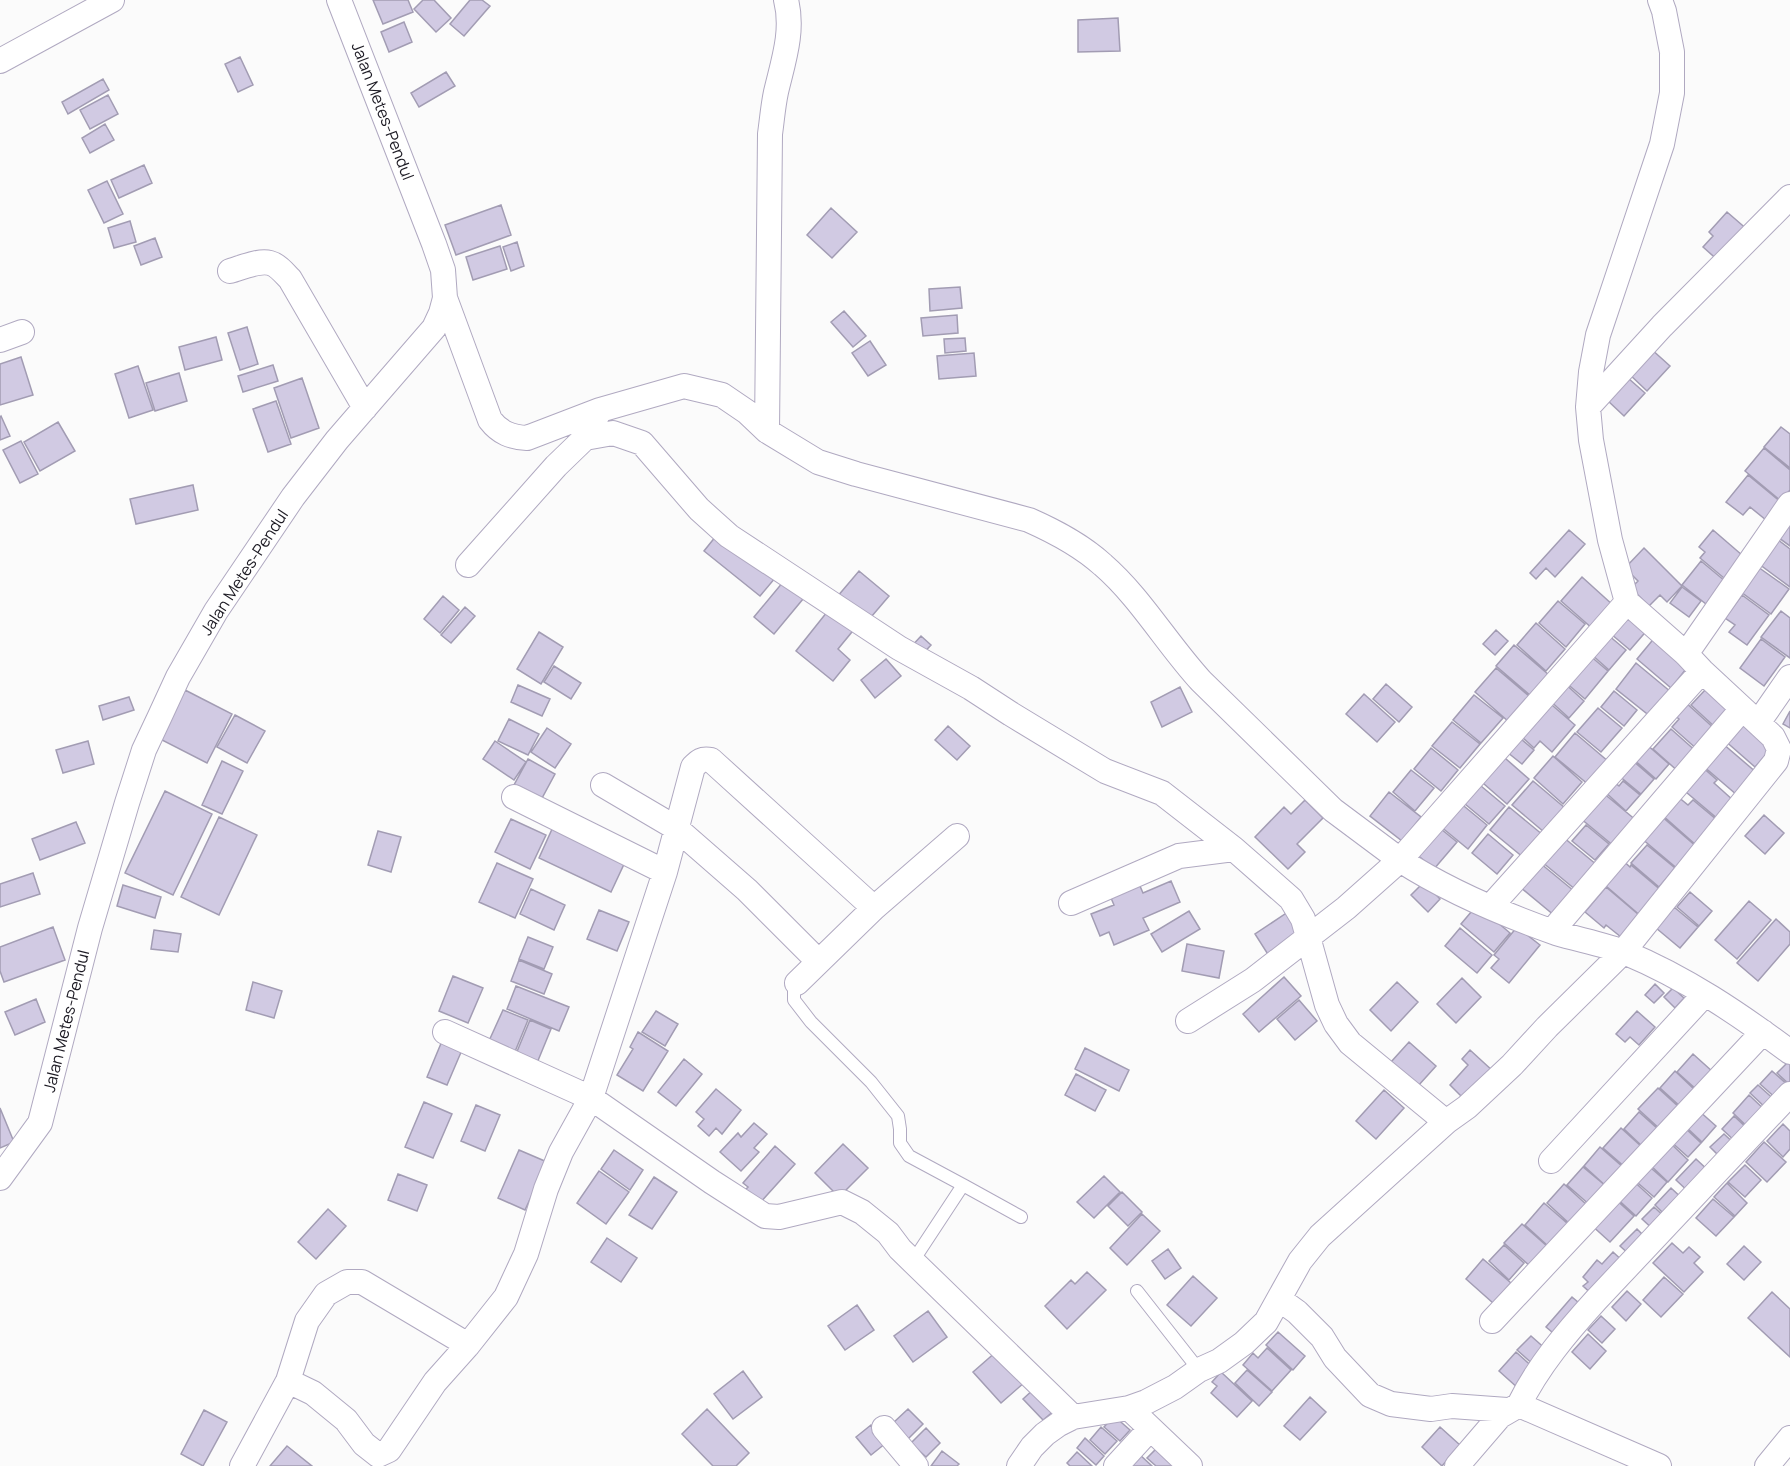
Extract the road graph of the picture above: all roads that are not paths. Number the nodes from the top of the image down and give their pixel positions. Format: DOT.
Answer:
graph roads {
  1 [pos="112,0"];
  2 [pos="339,0"];
  3 [pos="786,0"];
  4 [pos="1660,0"];
  5 [pos="0,61"];
  6 [pos="1790,197"];
  7 [pos="230,271"];
  8 [pos="445,298"];
  9 [pos="1588,407"];
  10 [pos="365,408"];
  11 [pos="600,410"];
  12 [pos="767,431"];
  13 [pos="585,438"];
  14 [pos="1790,504"];
  15 [pos="468,565"];
  16 [pos="1627,602"];
  17 [pos="1694,662"];
  18 [pos="1790,677"];
  19 [pos="1750,716"];
  20 [pos="603,785"];
  21 [pos="514,797"];
  22 [pos="676,828"];
  23 [pos="957,836"];
  24 [pos="1234,849"];
  25 [pos="1400,860"];
  26 [pos="664,872"];
  27 [pos="1071,903"];
  28 [pos="1491,906"];
  29 [pos="874,908"];
  30 [pos="1552,931"];
  31 [pos="1308,938"];
  32 [pos="1623,952"];
  33 [pos="818,962"];
  34 [pos="797,983"];
  35 [pos="1706,994"];
  36 [pos="1188,1021"];
  37 [pos="445,1032"];
  38 [pos="1763,1032"];
  39 [pos="1790,1052"];
  40 [pos="1790,1094"];
  41 [pos="591,1098"];
  42 [pos="1446,1122"];
  43 [pos="1551,1161"];
  44 [pos="0,1178"];
  45 [pos="963,1185"];
  46 [pos="1021,1217"];
  47 [pos="913,1261"];
  48 [pos="1137,1291"];
  49 [pos="1279,1299"];
  50 [pos="1492,1321"];
  51 [pos="468,1345"];
  52 [pos="1199,1370"];
  53 [pos="288,1381"];
  54 [pos="1514,1407"];
  55 [pos="1129,1408"];
  56 [pos="1072,1417"];
  57 [pos="884,1428"];
  58 [pos="1150,1429"];
  59 [pos="1790,1438"];
  60 [pos="242,1466"];
  61 [pos="916,1466"];
  62 [pos="1019,1466"];
  63 [pos="1116,1466"];
  64 [pos="1190,1466"];
  65 [pos="1457,1466"];
  66 [pos="1659,1466"];
  67 [pos="1767,1466"];
  1 -- 5 [label="street"];
  2 -- 8 [label="street, Jalan Metes-Pendul"];
  3 -- 12 [label="street"];
  4 -- 9 [label="street"];
  6 -- 9 [label="street"];
  7 -- 10 [label="street"];
  8 -- 10 [label="street, Jalan Metes-Pendul"];
  8 -- 11 [label="street"];
  9 -- 16 [label="street"];
  10 -- 44 [label="street, Jalan Metes-Pendul"];
  11 -- 12 [label="street"];
  11 -- 13 [label="street"];
  12 -- 25 [label="street"];
  13 -- 15 [label="street"];
  13 -- 24 [label="street"];
  14 -- 17 [label="street"];
  16 -- 17 [label="street"];
  16 -- 25 [label="street"];
  17 -- 19 [label="street"];
  17 -- 28 [label="street"];
  18 -- 19 [label="street"];
  19 -- 30 [label="street"];
  19 -- 32 [label="street"];
  20 -- 22 [label="street"];
  21 -- 26 [label="street"];
  22 -- 26 [label="street"];
  22 -- 29 [label="street"];
  22 -- 33 [label="street"];
  23 -- 29 [label="street"];
  24 -- 27 [label="street"];
  24 -- 31 [label="street"];
  25 -- 28 [label="street"];
  25 -- 31 [label="street"];
  26 -- 41 [label="street"];
  28 -- 30 [label="street"];
  29 -- 33 [label="street"];
  30 -- 32 [label="street"];
  31 -- 36 [label="street"];
  31 -- 42 [label="street"];
  32 -- 35 [label="street"];
  32 -- 42 [label="street"];
  33 -- 34 [label="street"];
  34 -- 45 [label="lane"];
  35 -- 38 [label="street"];
  35 -- 43 [label="street"];
  37 -- 41 [label="street"];
  38 -- 39 [label="street"];
  38 -- 50 [label="street"];
  40 -- 54 [label="street"];
  41 -- 47 [label="street"];
  41 -- 51 [label="street"];
  42 -- 49 [label="street"];
  45 -- 46 [label="lane"];
  45 -- 47 [label="lane"];
  47 -- 56 [label="street"];
  48 -- 52 [label="lane"];
  49 -- 52 [label="street"];
  49 -- 54 [label="street"];
  51 -- 53 [label="street"];
  51 -- 53 [label="street"];
  52 -- 55 [label="street"];
  53 -- 60 [label="street"];
  54 -- 65 [label="street"];
  54 -- 66 [label="street"];
  55 -- 56 [label="street"];
  55 -- 58 [label="street"];
  56 -- 62 [label="street"];
  57 -- 61 [label="street"];
  58 -- 63 [label="street"];
  58 -- 64 [label="street"];
  59 -- 67 [label="street"];
}
